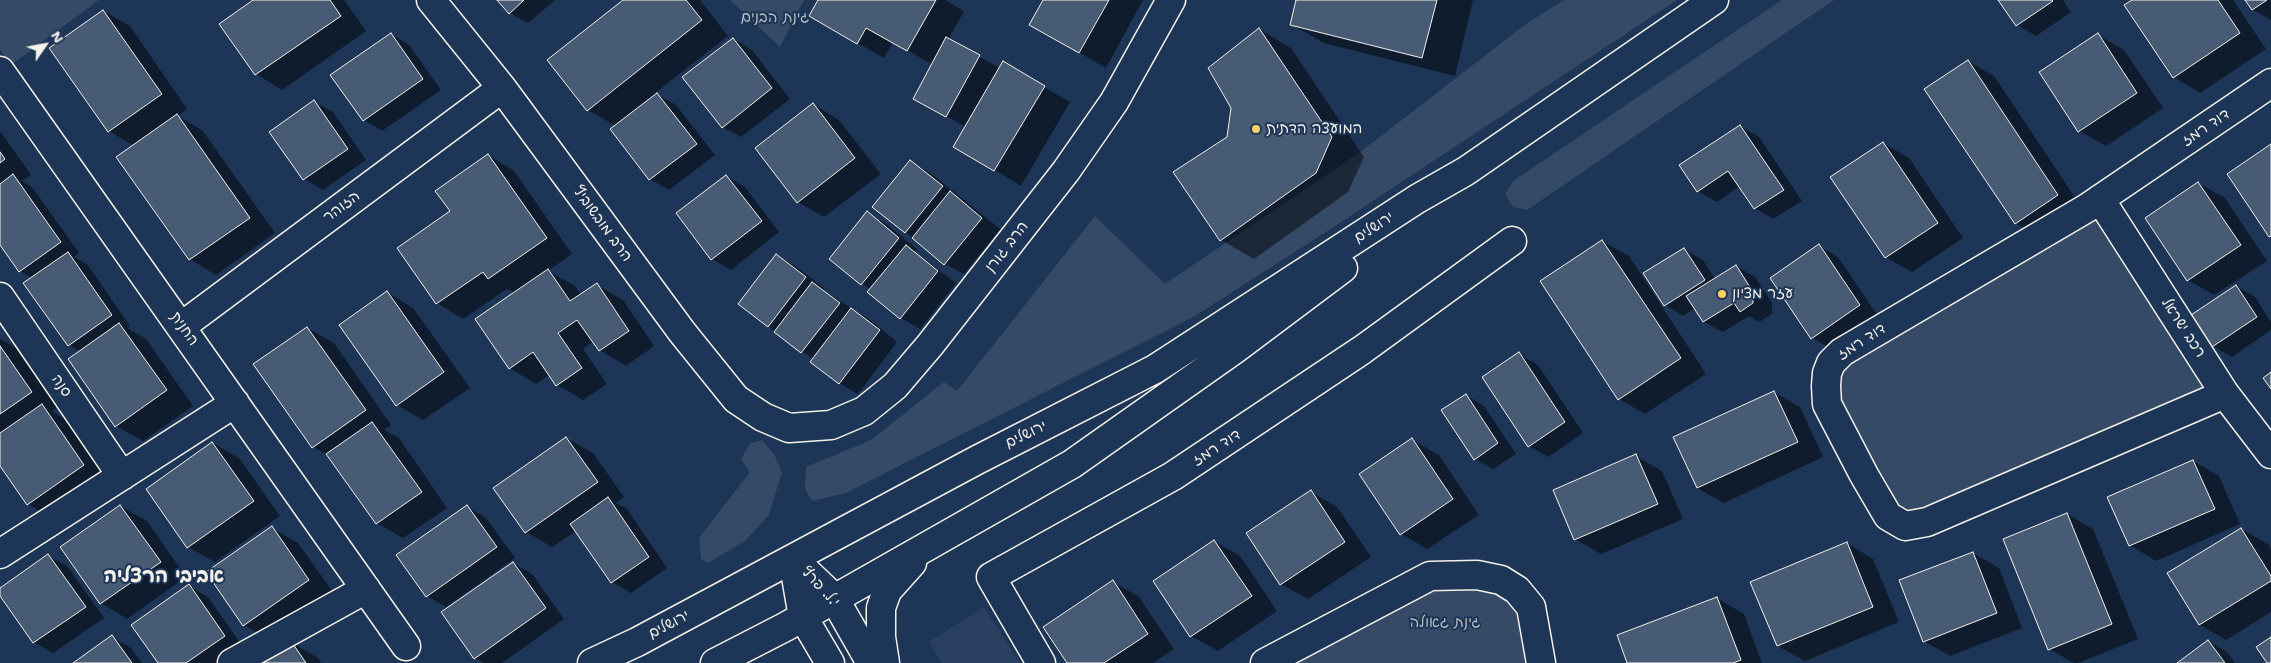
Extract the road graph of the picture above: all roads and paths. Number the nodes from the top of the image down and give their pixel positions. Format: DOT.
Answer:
graph roads {
  1 [pos="431,0"];
  2 [pos="1171,0"];
  3 [pos="1714,0"];
  4 [pos="0,71"];
  5 [pos="2271,84"];
  6 [pos="502,88"];
  7 [pos="1446,184"];
  8 [pos="2100,199"];
  9 [pos="1512,241"];
  10 [pos="0,297"];
  11 [pos="182,326"];
  12 [pos="2225,394"];
  13 [pos="235,402"];
  14 [pos="789,428"];
  15 [pos="2271,454"];
  16 [pos="122,476"];
  17 [pos="939,538"];
  18 [pos="0,554"];
  19 [pos="792,559"];
  20 [pos="366,589"];
  21 [pos="834,598"];
  22 [pos="803,617"];
  23 [pos="406,646"];
  24 [pos="232,663"];
  25 [pos="592,663"];
  26 [pos="716,663"];
  27 [pos="830,663"];
  28 [pos="871,663"];
  29 [pos="885,663"];
  30 [pos="1041,663"];
  31 [pos="1265,663"];
  32 [pos="1541,663"];
  1 -- 6 [label="street, הרב מובשוביץ"];
  2 -- 14 [label="street, הרב גורן"];
  3 -- 7 [label="street, ירושלים"];
  4 -- 11 [label="street, החנית"];
  5 -- 8 [label="street, דוד רמז"];
  6 -- 11 [label="street, הזוהר"];
  6 -- 14 [label="street, הרב מובשוביץ"];
  7 -- 17 [label="street, ירושלים"];
  7 -- 19 [label="street, ירושלים"];
  8 -- 12 [label="street, רכב ישראל"];
  8 -- 12 [label="street, דוד רמז"];
  9 -- 30 [label="street, דוד רמז"];
  10 -- 16 [label="street, סנה"];
  11 -- 13 [label="street, החנית"];
  12 -- 15 [label="street, רכב ישראל"];
  13 -- 16 [label="street"];
  13 -- 20 [label="street, החנית"];
  16 -- 18 [label="street"];
  17 -- 21 [label="street, ירושלים"];
  17 -- 29 [label="street"];
  19 -- 21 [label="street, י.ל. פרץ"];
  19 -- 22 [label="street, י.ל. פרץ"];
  19 -- 25 [label="street, ירושלים"];
  20 -- 23 [label="street, החנית"];
  20 -- 24 [label="street"];
  21 -- 22 [label="street, ירושלים"];
  21 -- 28 [label="street, י.ל. פרץ"];
  22 -- 26 [label="street, ירושלים"];
  22 -- 27 [label="street, י.ל. פרץ"];
  31 -- 32 [label="street"];
}
